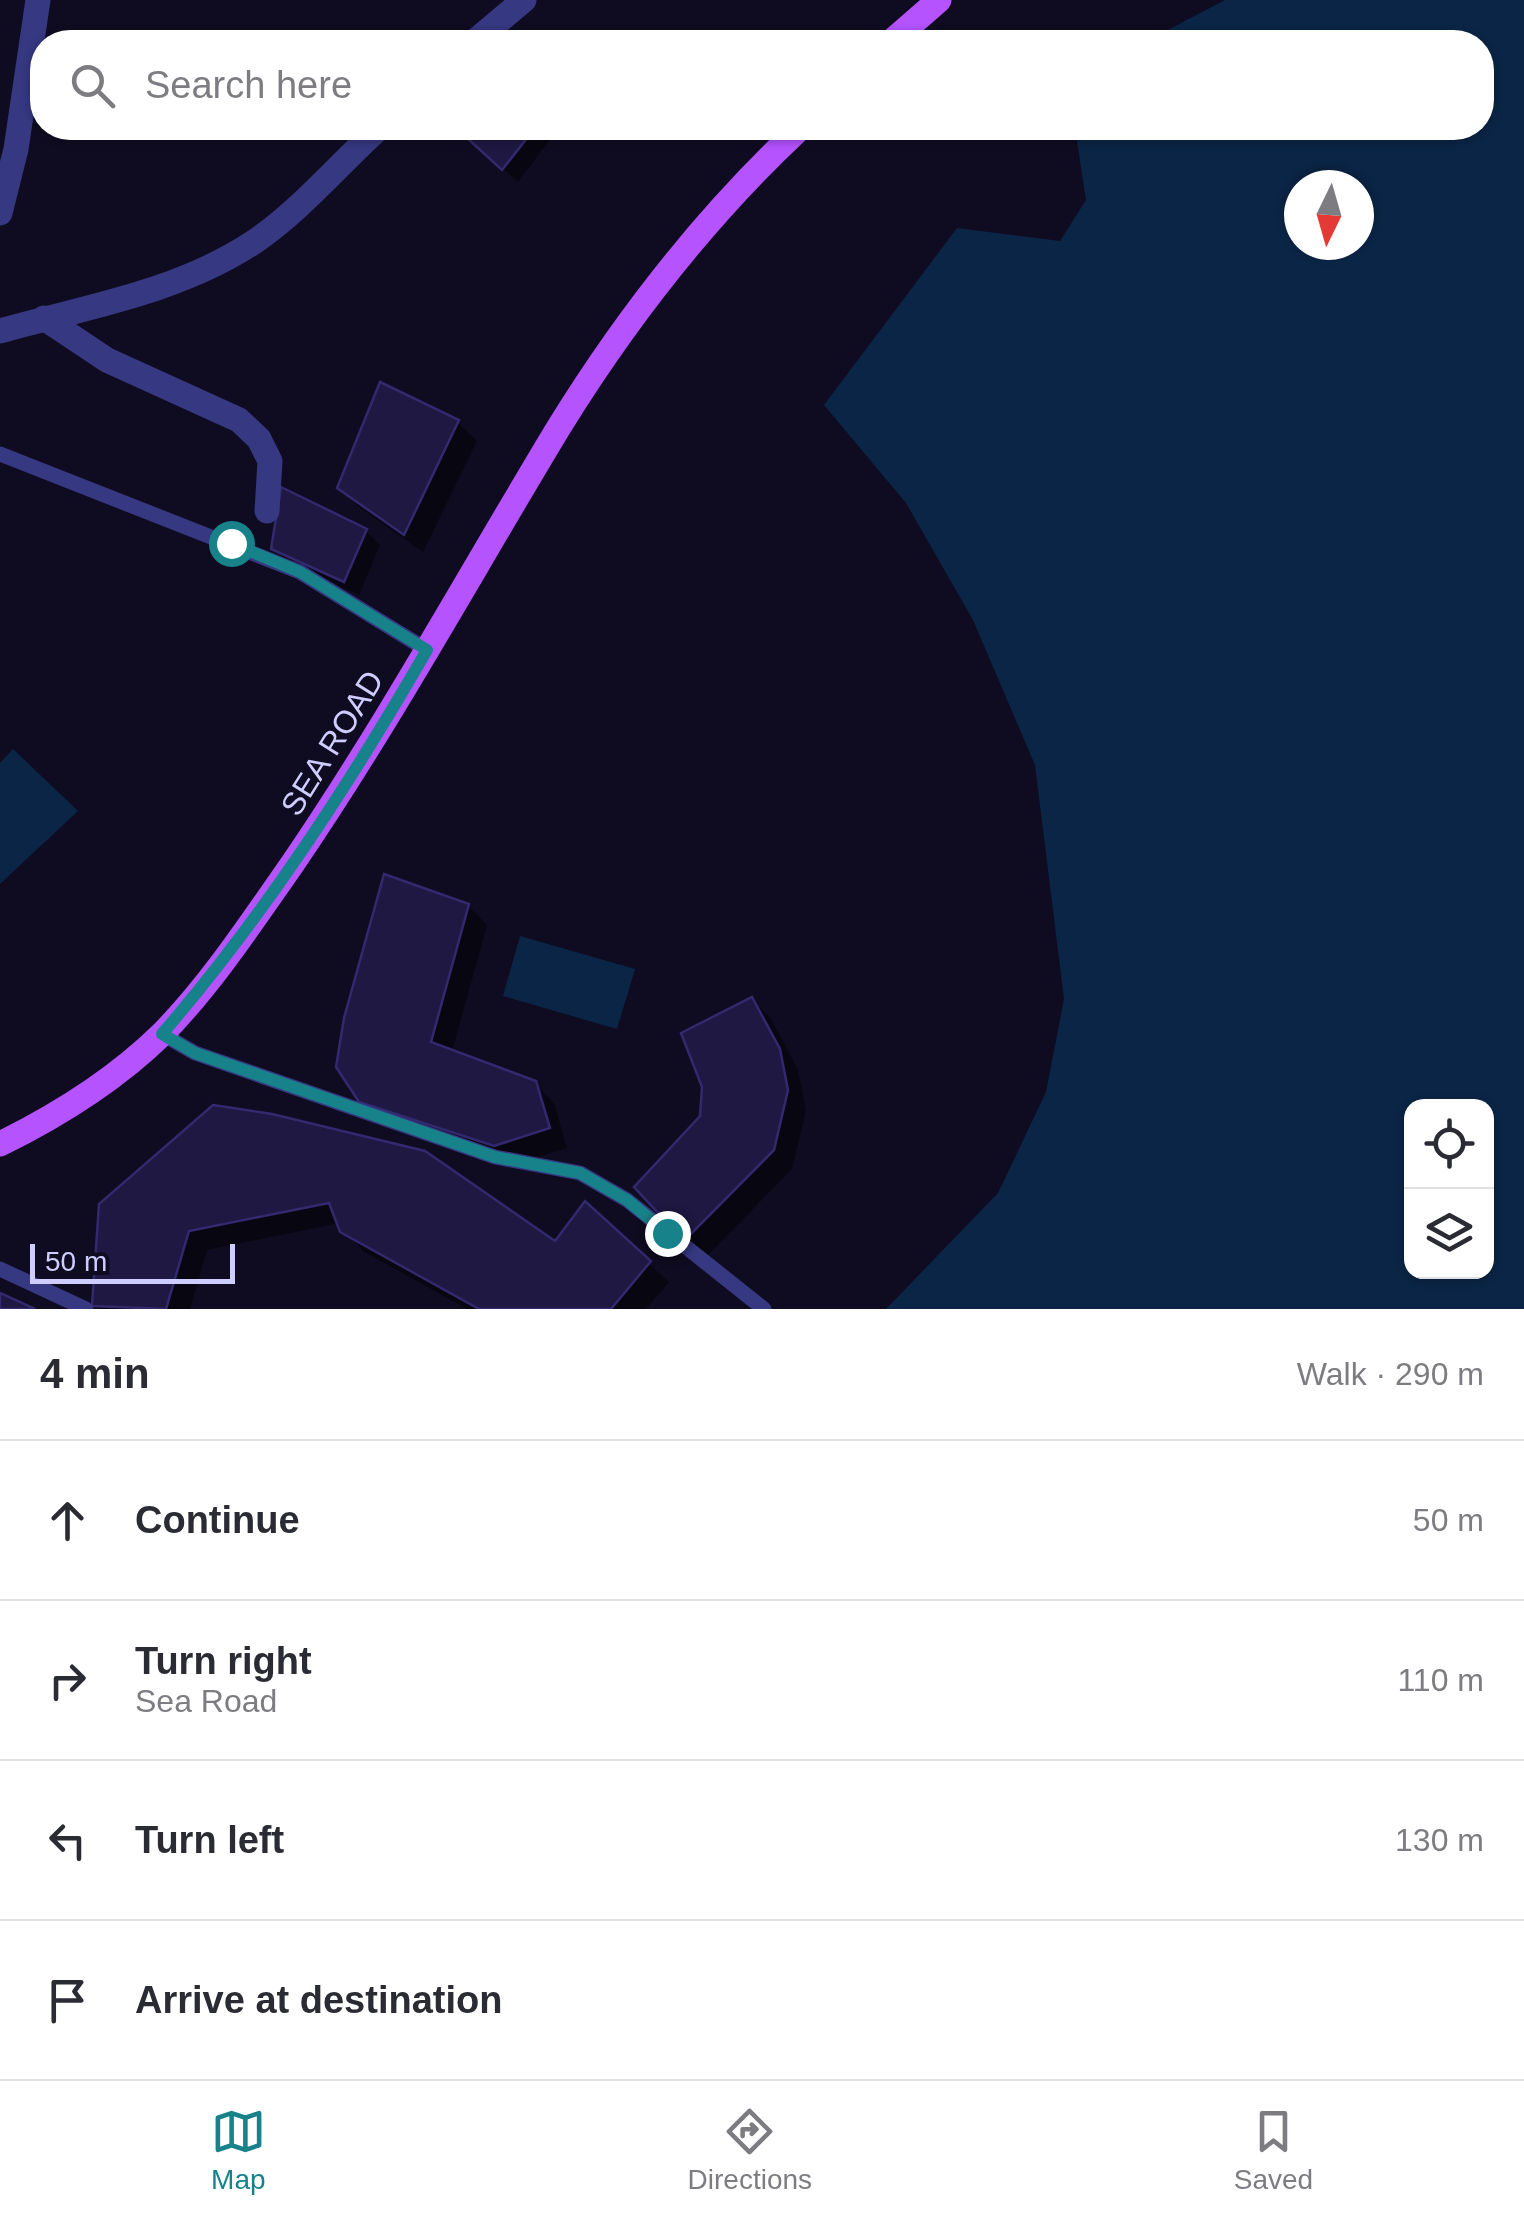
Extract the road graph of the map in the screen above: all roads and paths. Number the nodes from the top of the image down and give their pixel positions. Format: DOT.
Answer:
graph roads {
  1 [pos="38,0"];
  2 [pos="524,0"];
  3 [pos="939,0"];
  4 [pos="34,30"];
  5 [pos="488,30"];
  6 [pos="905,30"];
  7 [pos="30,54"];
  8 [pos="367,140"];
  9 [pos="788,140"];
  10 [pos="0,213"];
  11 [pos="44,318"];
  12 [pos="2,325"];
  13 [pos="0,454"];
  14 [pos="266,510"];
  15 [pos="427,650"];
  16 [pos="162,1034"];
  17 [pos="0,1144"];
  18 [pos="0,1268"];
  19 [pos="86,1309"];
  20 [pos="764,1309"];
  1 -- 4 [label="street"];
  2 -- 5 [label="street"];
  3 -- 6 [label="main road"];
  7 -- 10 [label="street"];
  8 -- 11 [label="street"];
  9 -- 15 [label="main road, SEA ROAD"];
  11 -- 12 [label="street"];
  11 -- 14 [label="street"];
  13 -- 15 [label="lane"];
  15 -- 16 [label="main road, SEA ROAD"];
  16 -- 17 [label="main road, SEA ROAD"];
  16 -- 20 [label="lane"];
  18 -- 19 [label="lane"];
}
